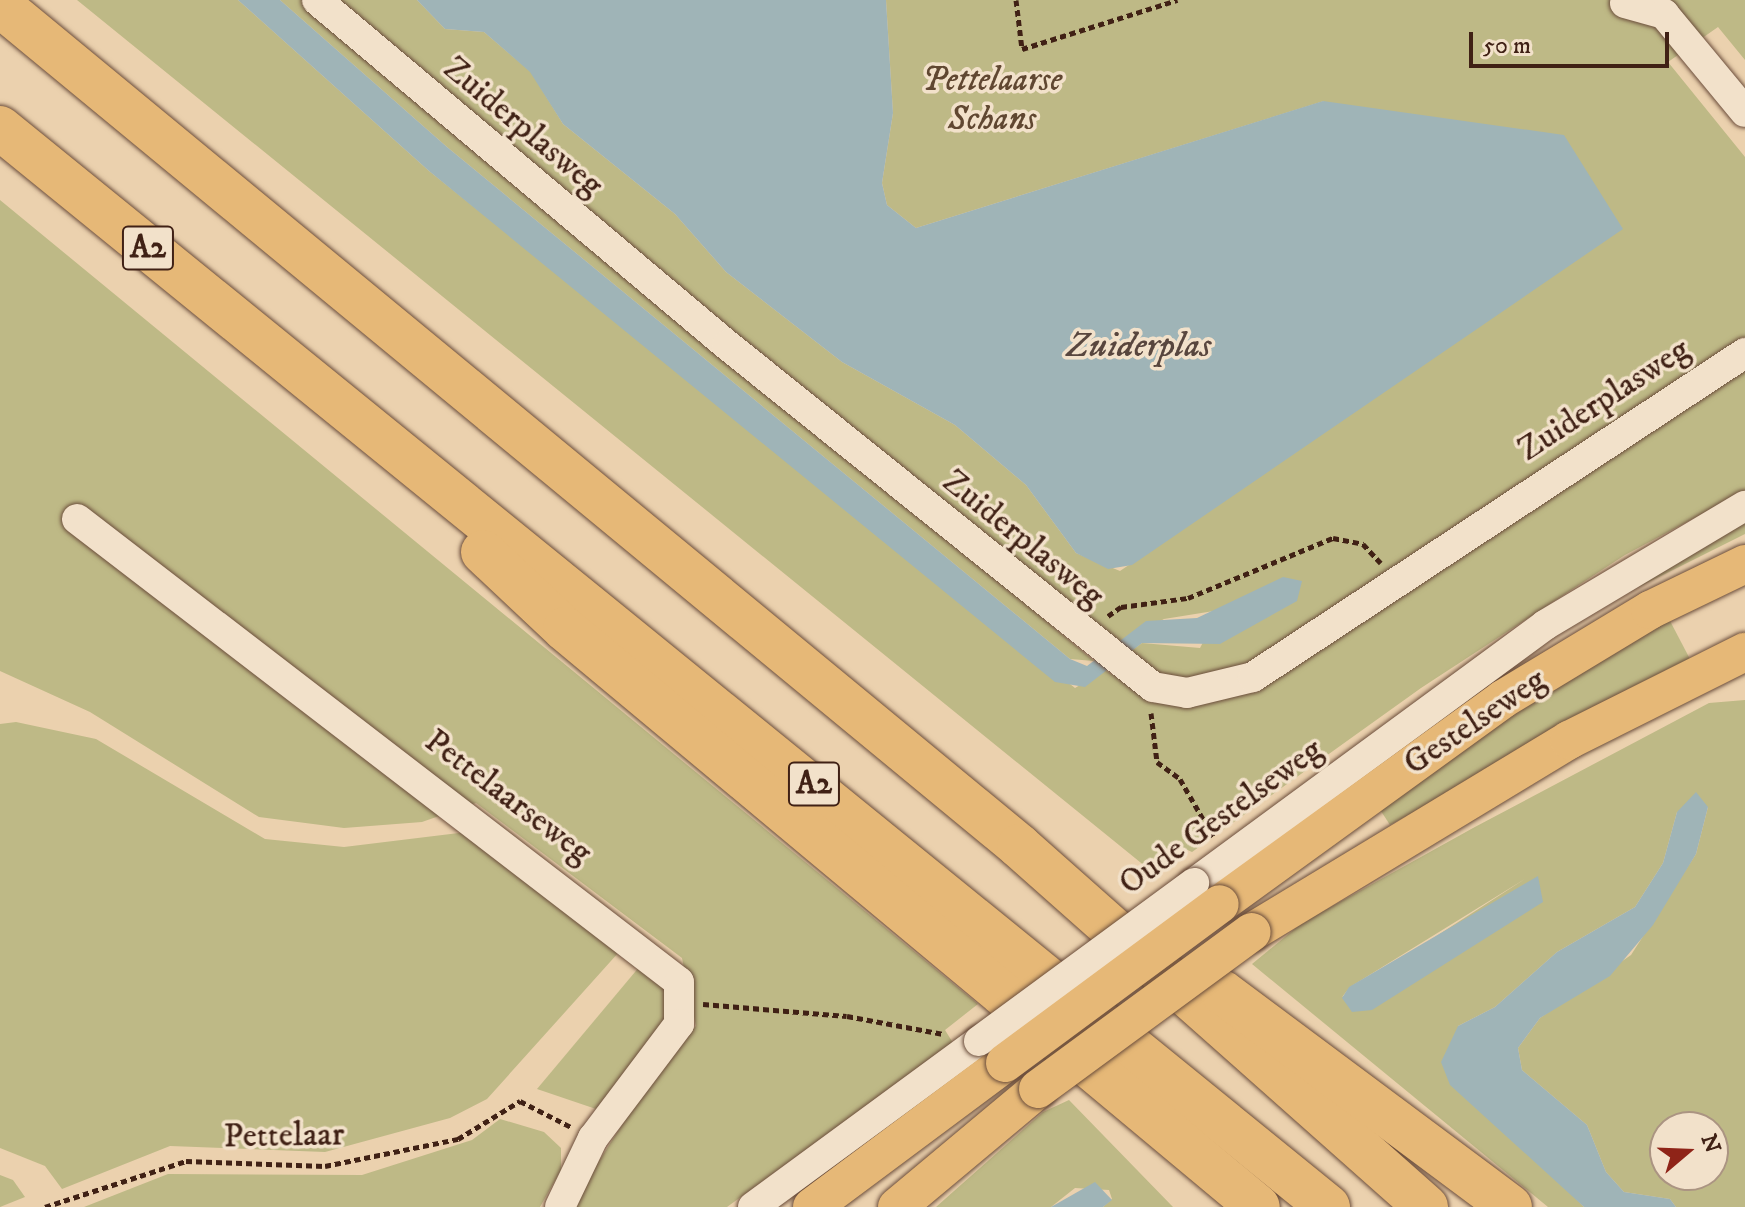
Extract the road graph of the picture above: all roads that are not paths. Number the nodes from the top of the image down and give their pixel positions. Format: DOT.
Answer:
graph roads {
  1 [pos="317,0"];
  2 [pos="1625,3"];
  3 [pos="0,5"];
  4 [pos="1664,7"];
  5 [pos="1745,112"];
  6 [pos="0,128"];
  7 [pos="1745,353"];
  8 [pos="296,368"];
  9 [pos="1745,506"];
  10 [pos="77,519"];
  11 [pos="1745,564"];
  12 [pos="1745,652"];
  13 [pos="1019,846"];
  14 [pos="1207,894"];
  15 [pos="992,1052"];
  16 [pos="1209,1164"];
  17 [pos="560,1207"];
  18 [pos="753,1207"];
  19 [pos="812,1207"];
  20 [pos="897,1207"];
  21 [pos="1245,1207"];
  22 [pos="1258,1207"];
  23 [pos="1328,1207"];
  24 [pos="1426,1207"];
  25 [pos="1510,1207"];
  1 -- 7 [label="street, Zuiderplasweg"];
  2 -- 4 [label="street"];
  3 -- 13 [label="highway, A2"];
  4 -- 5 [label="street"];
  6 -- 8 [label="highway, A2"];
  8 -- 16 [label="highway, A2"];
  8 -- 23 [label="highway, A2"];
  9 -- 14 [label="street, Oude Gestelseweg"];
  10 -- 17 [label="street, Pettelaarseweg"];
  11 -- 14 [label="main road, Gestelseweg"];
  12 -- 20 [label="main road, Gestelseweg, bridge"];
  13 -- 24 [label="highway, A2"];
  13 -- 25 [label="highway, A2"];
  14 -- 15 [label="main road, Gestelseweg, bridge"];
  15 -- 18 [label="street"];
  15 -- 19 [label="main road, Gestelseweg"];
  16 -- 21 [label="highway, A2"];
  16 -- 22 [label="highway, A2"];
}
